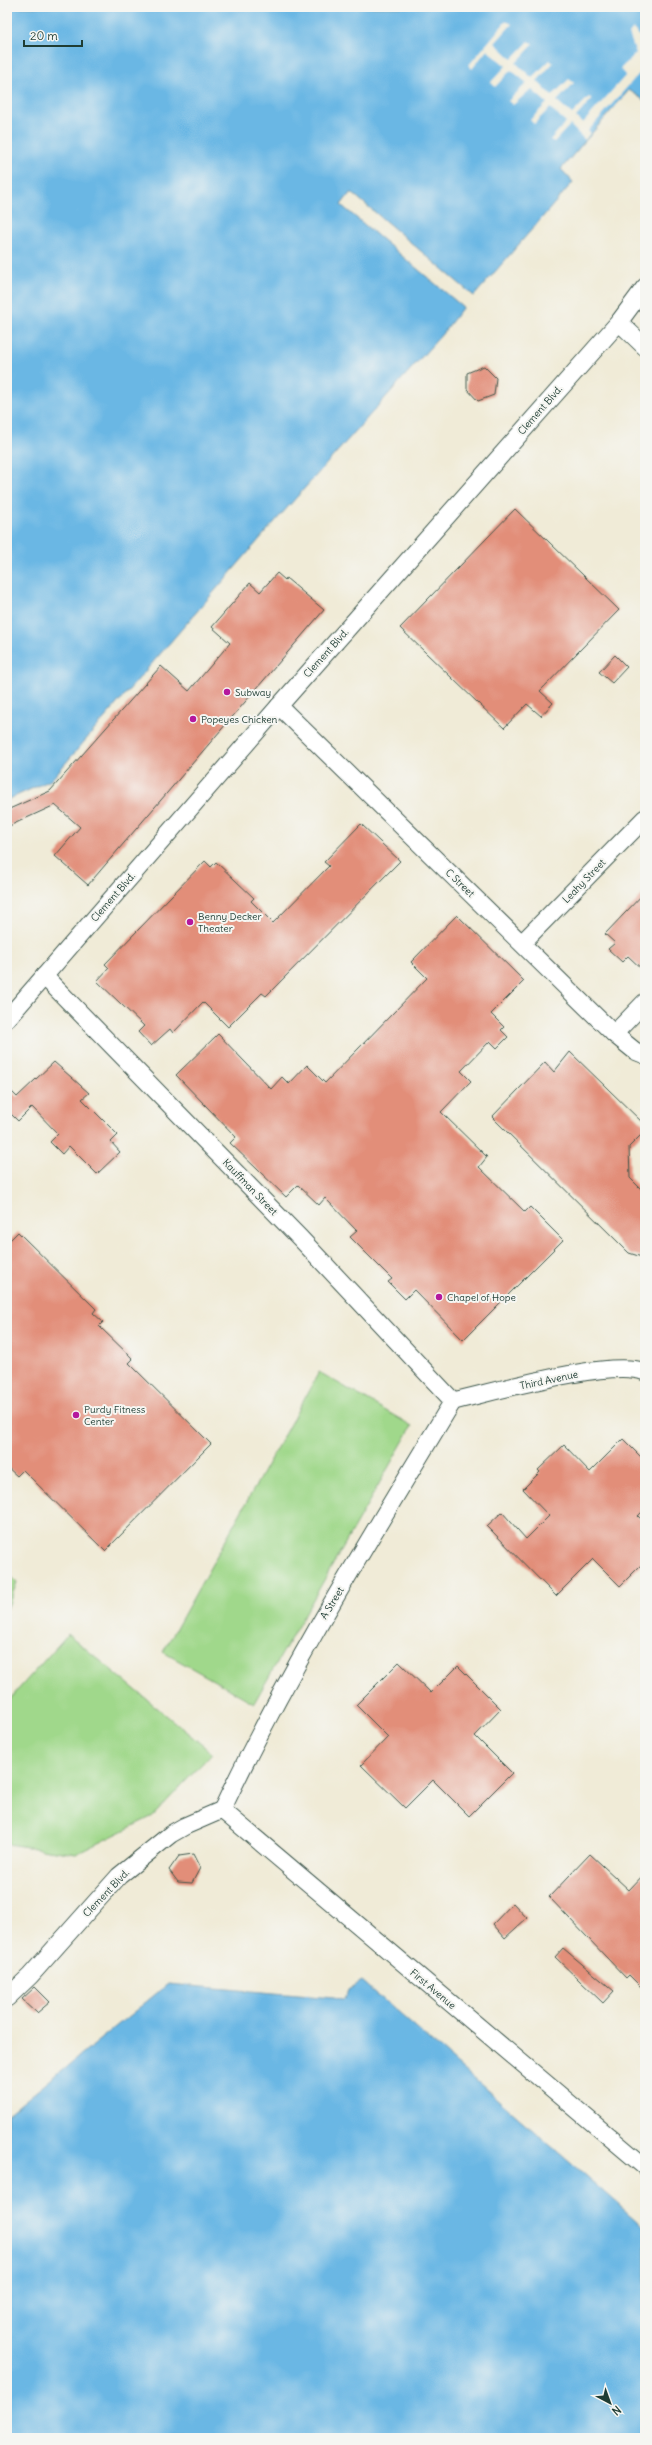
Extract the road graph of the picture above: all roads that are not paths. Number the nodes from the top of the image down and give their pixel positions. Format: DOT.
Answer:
graph roads {
  1 [pos="645,287"];
  2 [pos="619,322"];
  3 [pos="645,347"];
  4 [pos="279,706"];
  5 [pos="645,818"];
  6 [pos="522,943"];
  7 [pos="44,976"];
  8 [pos="645,1002"];
  9 [pos="7,1019"];
  10 [pos="614,1034"];
  11 [pos="645,1055"];
  12 [pos="643,1367"];
  13 [pos="453,1401"];
  14 [pos="222,1810"];
  15 [pos="7,1998"];
  16 [pos="645,2167"];
  1 -- 2 [label="street, Clement Blvd."];
  2 -- 3 [label="street"];
  2 -- 4 [label="street, Clement Blvd."];
  4 -- 6 [label="street, C Street"];
  4 -- 7 [label="street, Clement Blvd."];
  5 -- 6 [label="street, Leahy Street"];
  6 -- 10 [label="street, C Street"];
  7 -- 9 [label="street, Clement Blvd."];
  7 -- 13 [label="street, Kauffman Street"];
  8 -- 10 [label="street"];
  10 -- 11 [label="street, C Street"];
  12 -- 13 [label="street, Third Avenue"];
  13 -- 14 [label="street, A Street"];
  14 -- 15 [label="street, Clement Blvd."];
  14 -- 16 [label="street, First Avenue"];
}
